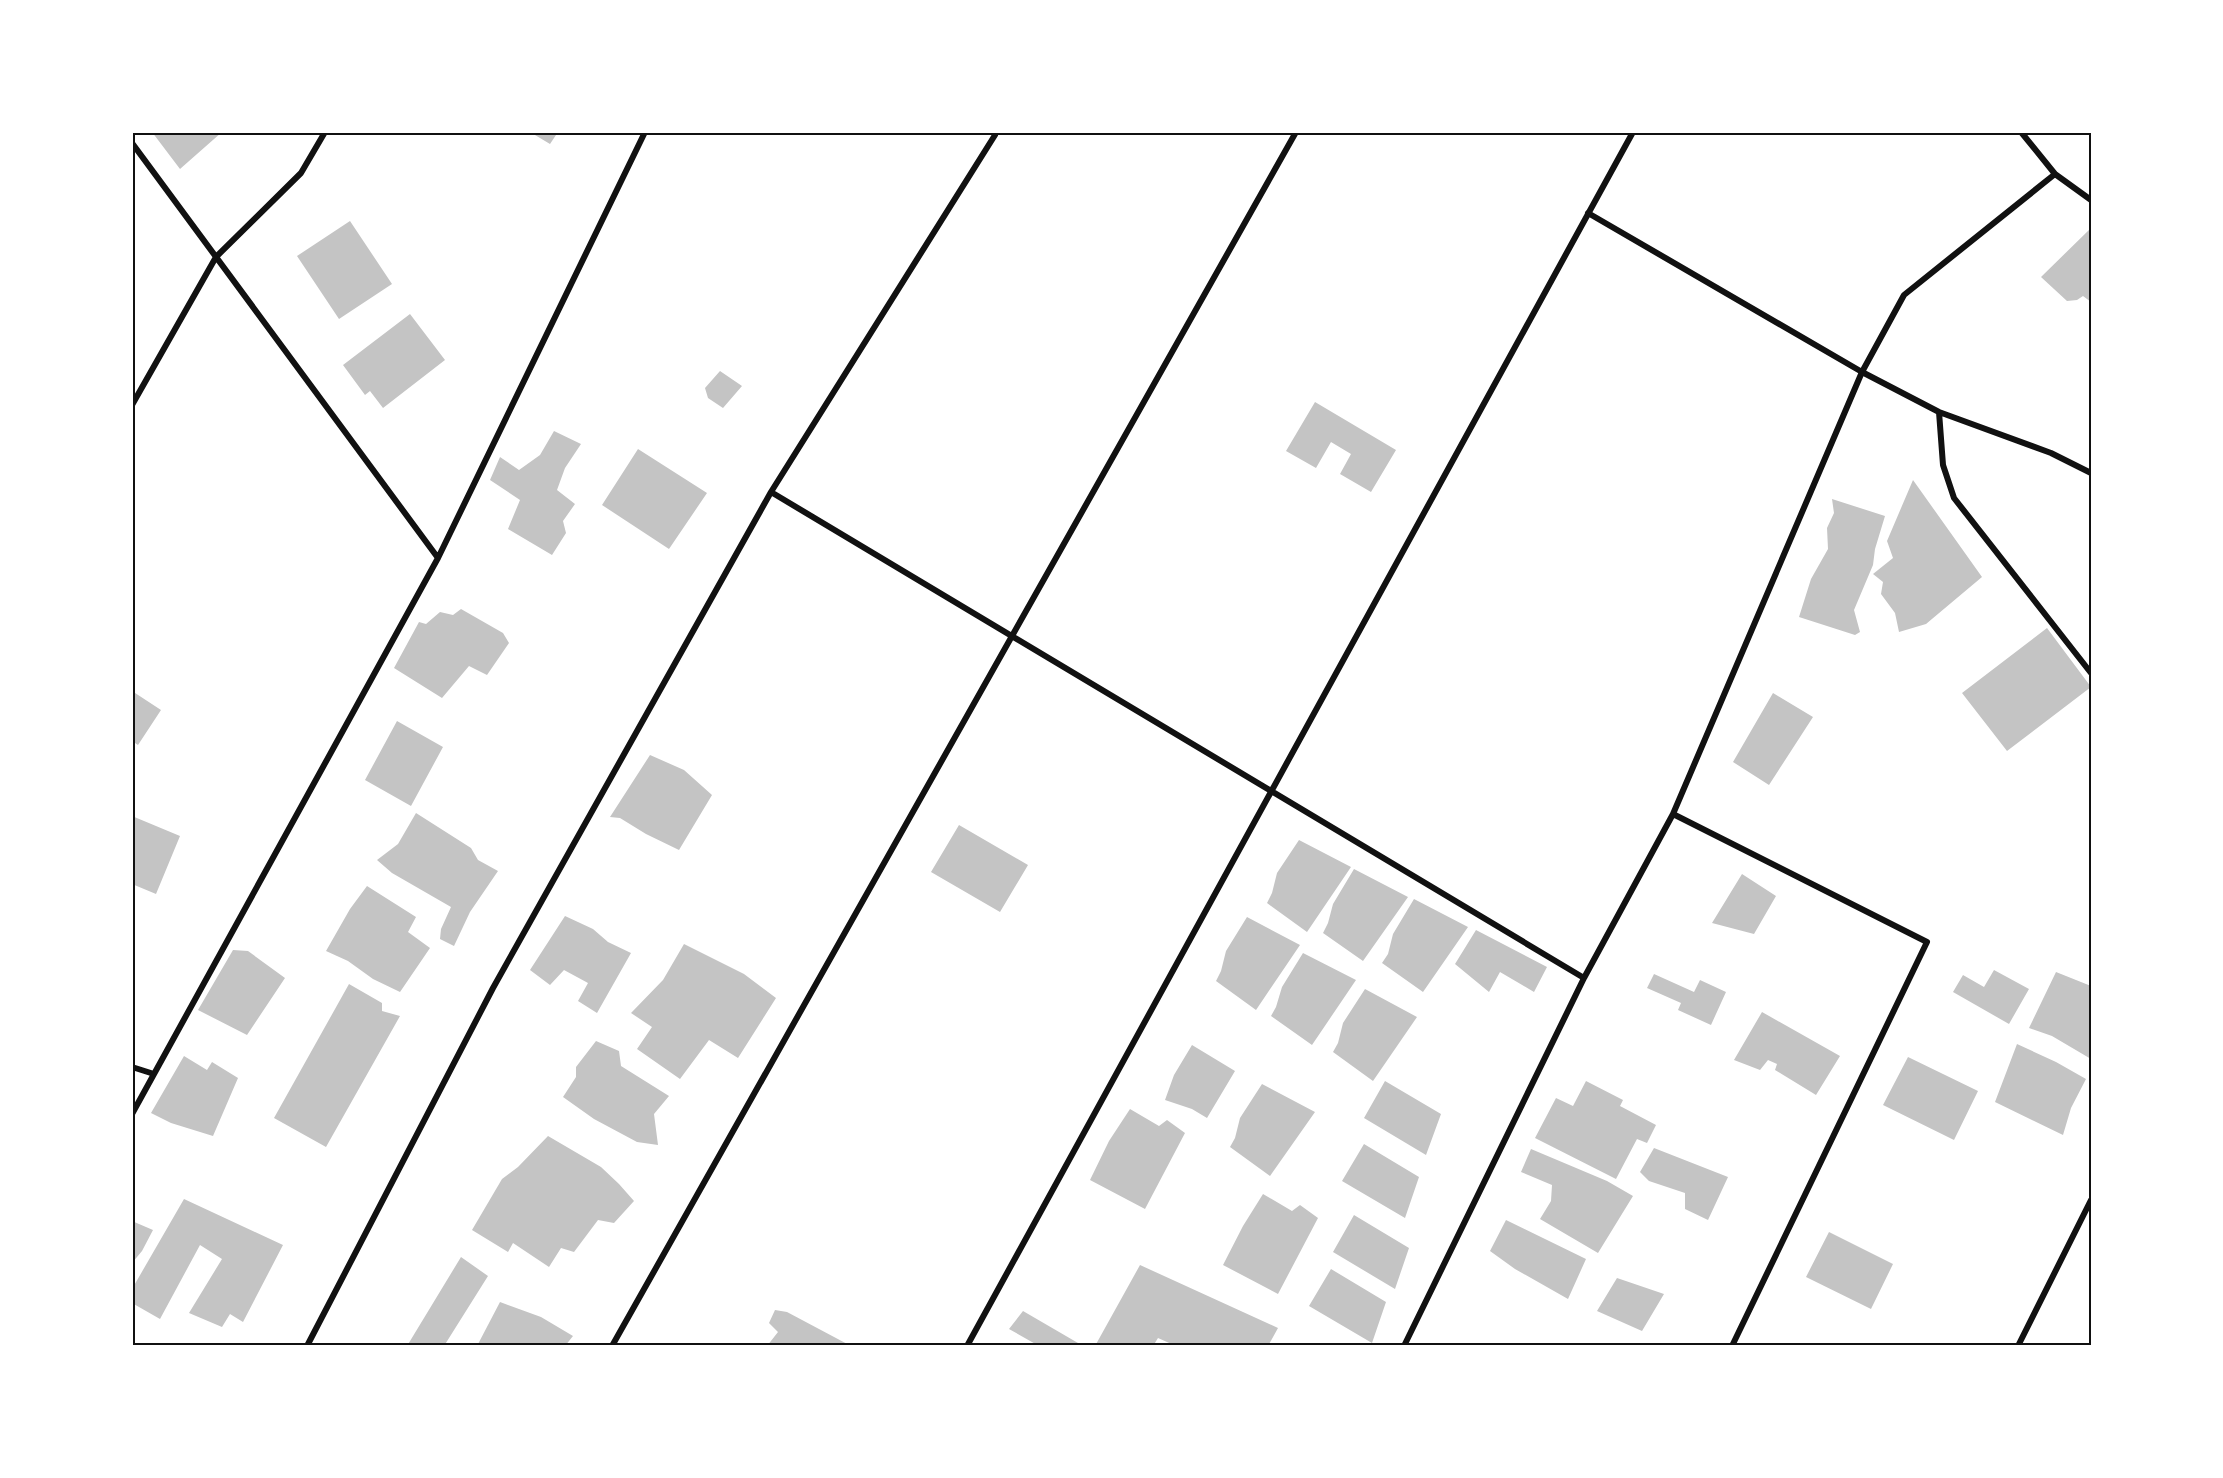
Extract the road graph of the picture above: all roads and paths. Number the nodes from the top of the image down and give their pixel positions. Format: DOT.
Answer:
graph roads {
  1 [pos="325,132"];
  2 [pos="645,132"];
  3 [pos="1296,132"];
  4 [pos="1633,132"];
  5 [pos="2021,132"];
  6 [pos="995,135"];
  7 [pos="132,143"];
  8 [pos="2055,174"];
  9 [pos="2091,200"];
  10 [pos="1588,213"];
  11 [pos="216,257"];
  12 [pos="1862,372"];
  13 [pos="132,405"];
  14 [pos="1939,412"];
  15 [pos="2091,473"];
  16 [pos="771,492"];
  17 [pos="438,558"];
  18 [pos="1012,637"];
  19 [pos="2091,673"];
  20 [pos="1271,792"];
  21 [pos="1673,814"];
  22 [pos="1584,978"];
  23 [pos="132,1067"];
  24 [pos="154,1074"];
  25 [pos="132,1114"];
  26 [pos="2091,1200"];
  27 [pos="307,1346"];
  28 [pos="612,1346"];
  29 [pos="967,1346"];
  30 [pos="1404,1346"];
  31 [pos="1732,1346"];
  32 [pos="2018,1346"];
  1 -- 11 [label="street"];
  2 -- 17 [label="street"];
  3 -- 18 [label="street"];
  4 -- 10 [label="street"];
  5 -- 8 [label="street"];
  6 -- 16 [label="street"];
  7 -- 11 [label="street"];
  8 -- 9 [label="street"];
  8 -- 12 [label="street"];
  10 -- 12 [label="street"];
  10 -- 20 [label="street"];
  11 -- 13 [label="street"];
  11 -- 17 [label="street"];
  12 -- 14 [label="street"];
  12 -- 21 [label="street"];
  14 -- 15 [label="street"];
  14 -- 19 [label="street"];
  16 -- 18 [label="street"];
  16 -- 27 [label="street"];
  17 -- 24 [label="street"];
  18 -- 20 [label="street"];
  18 -- 28 [label="street"];
  20 -- 22 [label="street"];
  20 -- 29 [label="street"];
  21 -- 22 [label="street"];
  21 -- 31 [label="street"];
  22 -- 30 [label="street"];
  23 -- 24 [label="street"];
  24 -- 25 [label="street"];
  26 -- 32 [label="street"];
}
